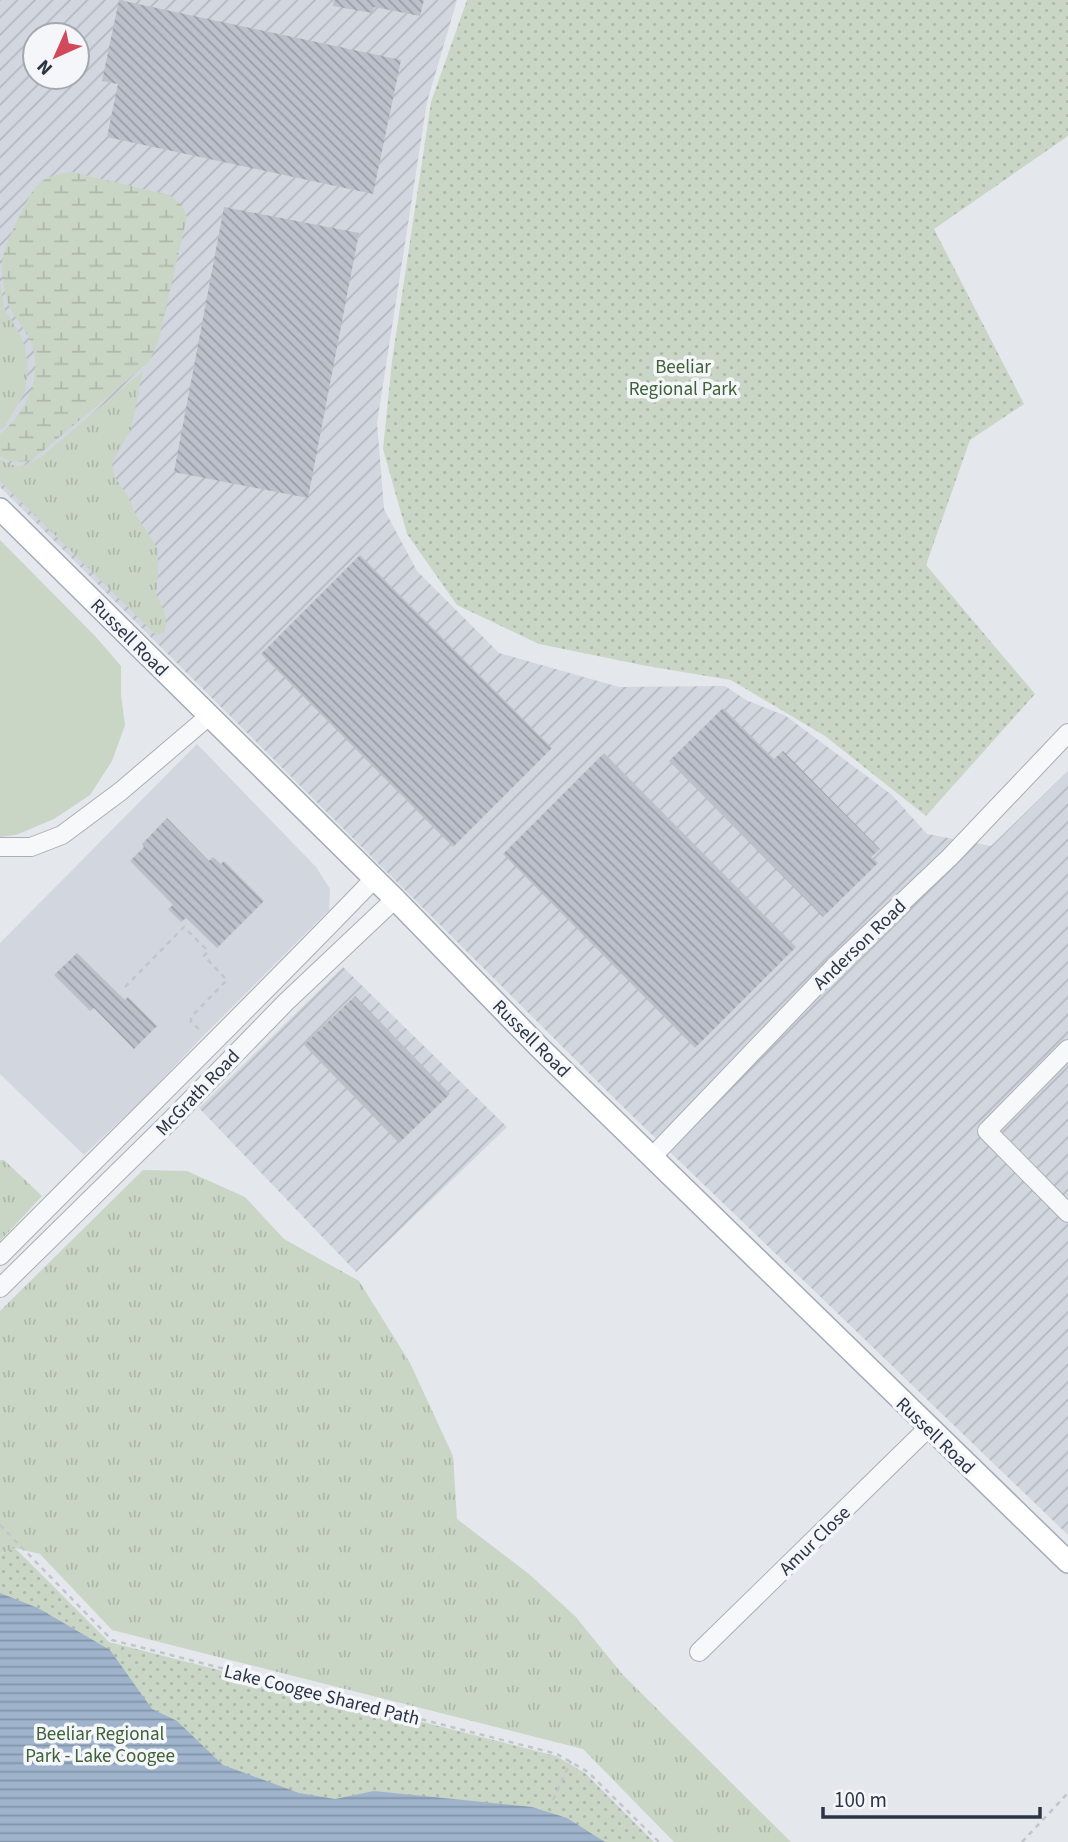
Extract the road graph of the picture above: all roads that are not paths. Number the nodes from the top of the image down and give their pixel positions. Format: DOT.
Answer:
graph roads {
  1 [pos="0,509"];
  2 [pos="209,716"];
  3 [pos="1068,733"];
  4 [pos="0,848"];
  5 [pos="375,878"];
  6 [pos="395,899"];
  7 [pos="1068,1049"];
  8 [pos="652,1157"];
  9 [pos="1068,1213"];
  10 [pos="0,1256"];
  11 [pos="0,1288"];
  12 [pos="928,1428"];
  13 [pos="1068,1562"];
  14 [pos="699,1653"];
  1 -- 2 [label="main road, Russell Road"];
  2 -- 4 [label="street"];
  2 -- 5 [label="main road, Russell Road"];
  3 -- 8 [label="street, Anderson Road"];
  5 -- 6 [label="main road, Russell Road"];
  5 -- 10 [label="street, McGrath Road"];
  6 -- 8 [label="main road, Russell Road"];
  6 -- 11 [label="street, McGrath Road"];
  7 -- 9 [label="street"];
  8 -- 12 [label="main road, Russell Road"];
  12 -- 13 [label="main road, Russell Road"];
  12 -- 14 [label="street, Amur Close"];
}
